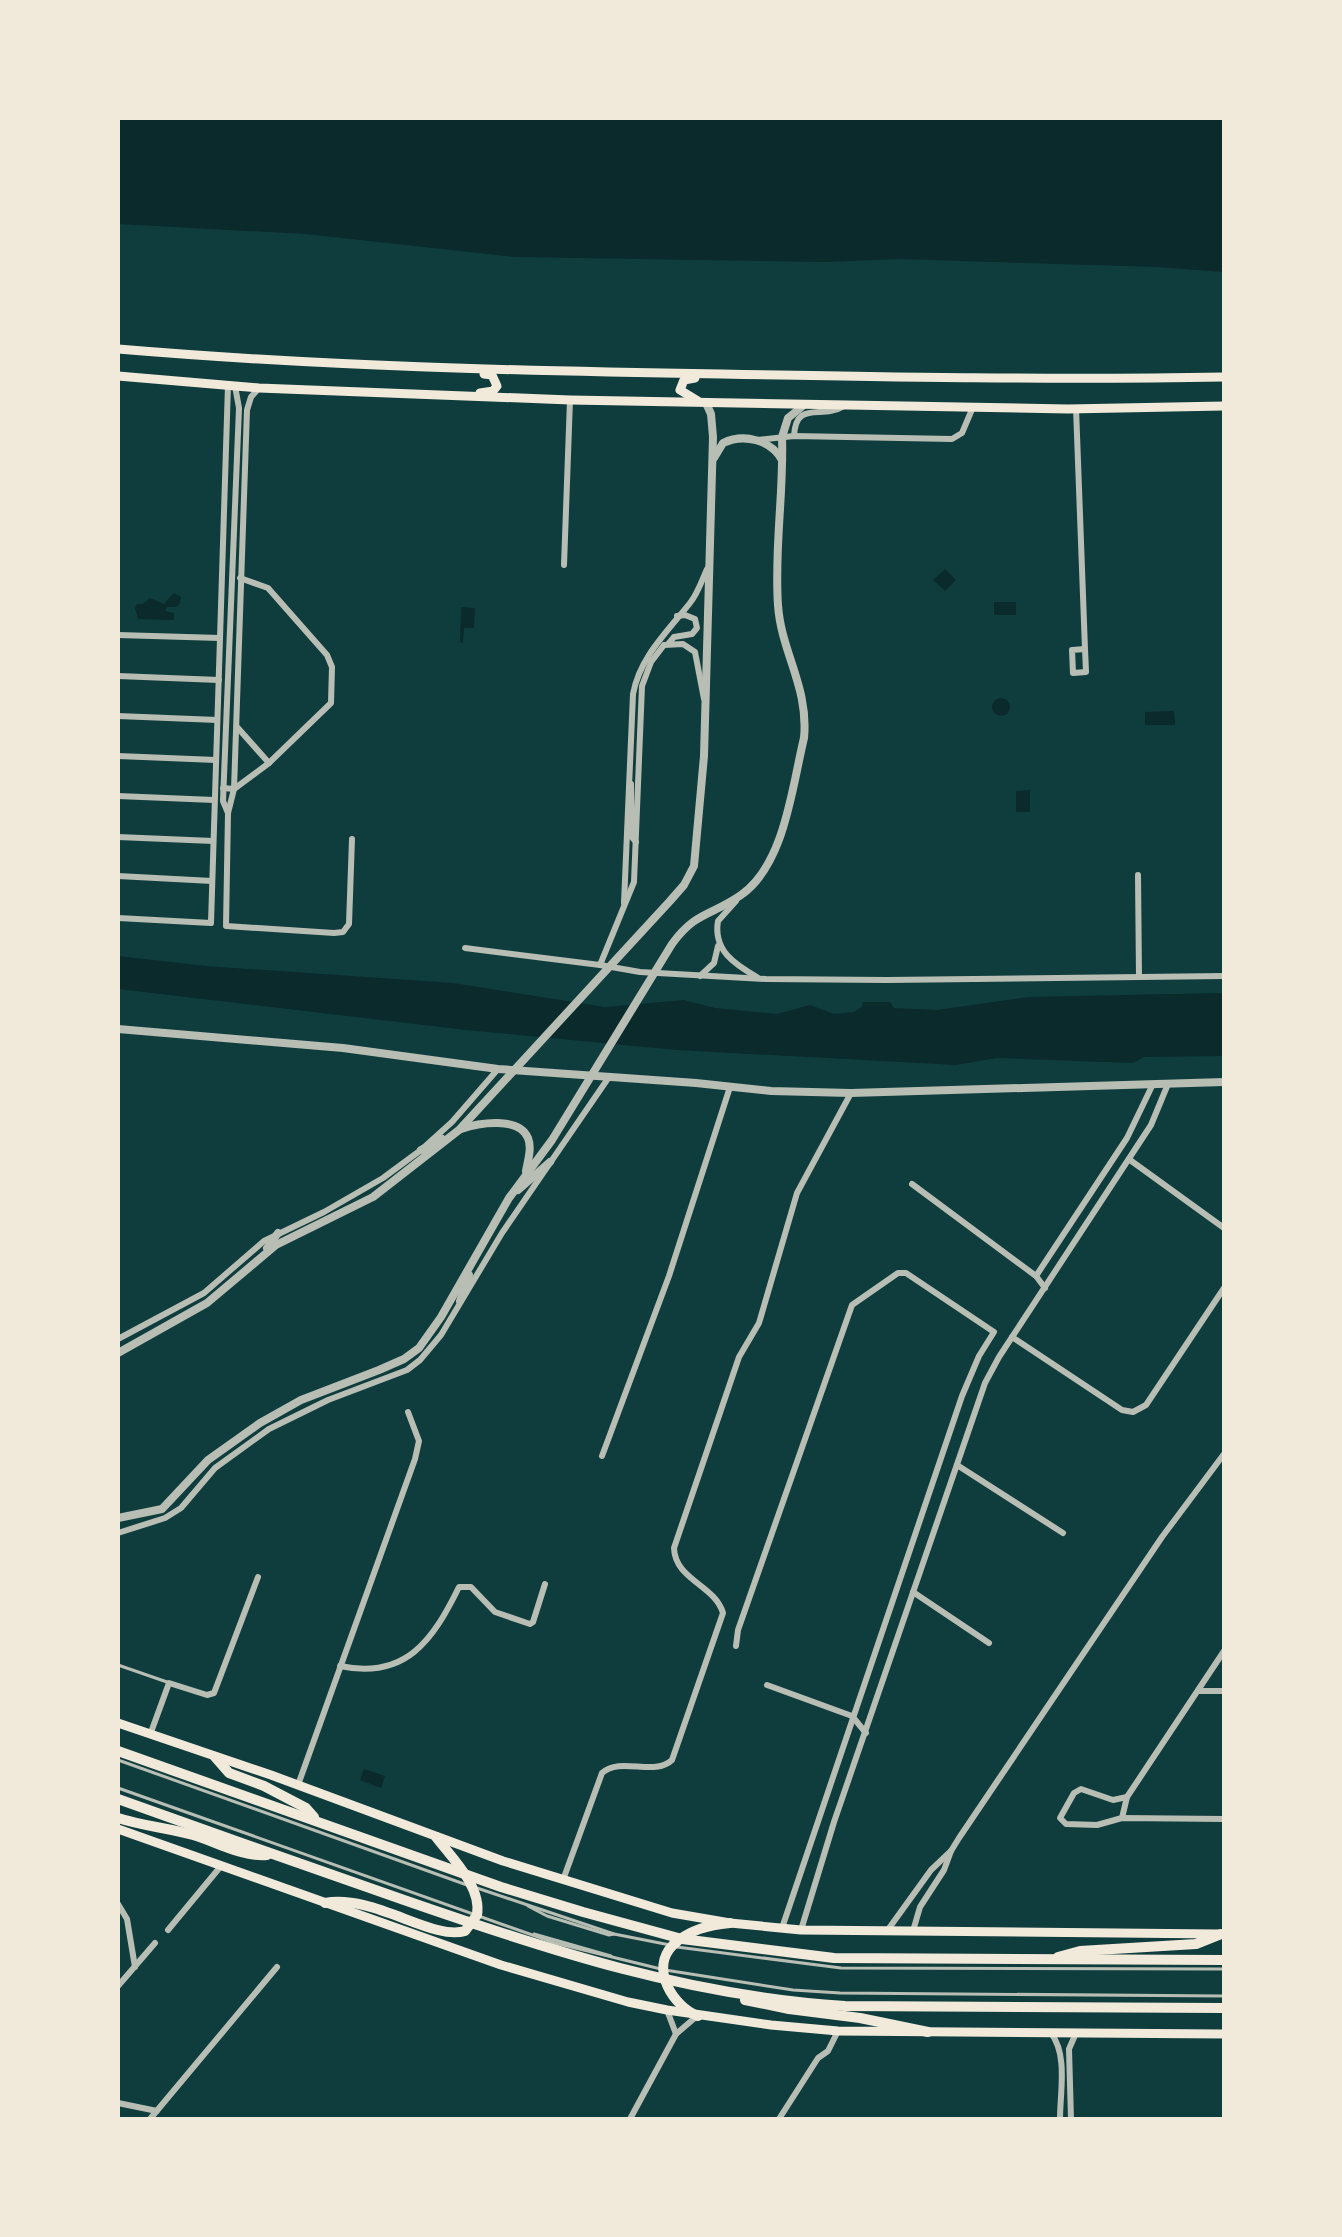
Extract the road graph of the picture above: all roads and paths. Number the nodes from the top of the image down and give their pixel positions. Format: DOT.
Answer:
graph roads {
  1 [pos="118,349"];
  2 [pos="455,369"];
  3 [pos="739,375"];
  4 [pos="118,376"];
  5 [pos="1224,377"];
  6 [pos="231,386"];
  7 [pos="259,388"];
  8 [pos="453,397"];
  9 [pos="570,400"];
  10 [pos="704,403"];
  11 [pos="804,404"];
  12 [pos="848,404"];
  13 [pos="1224,406"];
  14 [pos="973,407"];
  15 [pos="1076,408"];
  16 [pos="794,436"];
  17 [pos="782,437"];
  18 [pos="757,440"];
  19 [pos="712,460"];
  20 [pos="782,460"];
  21 [pos="564,565"];
  22 [pos="709,565"];
  23 [pos="240,578"];
  24 [pos="231,597"];
  25 [pos="240,597"];
  26 [pos="677,616"];
  27 [pos="118,635"];
  28 [pos="220,638"];
  29 [pos="669,643"];
  30 [pos="1085,649"];
  31 [pos="118,676"];
  32 [pos="219,680"];
  33 [pos="705,702"];
  34 [pos="118,716"];
  35 [pos="217,720"];
  36 [pos="236,725"];
  37 [pos="118,756"];
  38 [pos="216,760"];
  39 [pos="269,763"];
  40 [pos="629,776"];
  41 [pos="223,788"];
  42 [pos="234,789"];
  43 [pos="118,796"];
  44 [pos="214,800"];
  45 [pos="228,813"];
  46 [pos="118,837"];
  47 [pos="352,839"];
  48 [pos="213,841"];
  49 [pos="636,843"];
  50 [pos="1138,875"];
  51 [pos="118,876"];
  52 [pos="212,881"];
  53 [pos="741,895"];
  54 [pos="624,906"];
  55 [pos="118,918"];
  56 [pos="718,941"];
  57 [pos="465,948"];
  58 [pos="600,965"];
  59 [pos="700,976"];
  60 [pos="1224,976"];
  61 [pos="1139,977"];
  62 [pos="760,978"];
  63 [pos="118,1029"];
  64 [pos="498,1069"];
  65 [pos="609,1077"];
  66 [pos="1224,1082"];
  67 [pos="1153,1084"];
  68 [pos="1168,1084"];
  69 [pos="730,1087"];
  70 [pos="851,1093"];
  71 [pos="459,1130"];
  72 [pos="421,1150"];
  73 [pos="1130,1160"];
  74 [pos="550,1162"];
  75 [pos="525,1174"];
  76 [pos="912,1184"];
  77 [pos="509,1198"];
  78 [pos="1224,1228"];
  79 [pos="278,1233"];
  80 [pos="475,1255"];
  81 [pos="259,1259"];
  82 [pos="1036,1276"];
  83 [pos="1045,1288"];
  84 [pos="1224,1288"];
  85 [pos="460,1301"];
  86 [pos="1012,1337"];
  87 [pos="119,1347"];
  88 [pos="962,1396"];
  89 [pos="979,1403"];
  90 [pos="408,1412"];
  91 [pos="1224,1454"];
  92 [pos="602,1456"];
  93 [pos="957,1465"];
  94 [pos="921,1513"];
  95 [pos="118,1518"];
  96 [pos="938,1519"];
  97 [pos="118,1533"];
  98 [pos="1063,1533"];
  99 [pos="258,1577"];
  100 [pos="545,1584"];
  101 [pos="913,1592"];
  102 [pos="989,1643"];
  103 [pos="736,1646"];
  104 [pos="1224,1651"];
  105 [pos="118,1665"];
  106 [pos="340,1666"];
  107 [pos="169,1683"];
  108 [pos="767,1685"];
  109 [pos="1199,1691"];
  110 [pos="1224,1691"];
  111 [pos="852,1716"];
  112 [pos="118,1723"];
  113 [pos="866,1733"];
  114 [pos="150,1735"];
  115 [pos="118,1751"];
  116 [pos="215,1757"];
  117 [pos="118,1760"];
  118 [pos="298,1785"];
  119 [pos="118,1788"];
  120 [pos="1127,1797"];
  121 [pos="118,1799"];
  122 [pos="823,1802"];
  123 [pos="839,1808"];
  124 [pos="118,1818"];
  125 [pos="1122,1818"];
  126 [pos="315,1819"];
  127 [pos="1224,1819"];
  128 [pos="118,1829"];
  129 [pos="436,1837"];
  130 [pos="951,1851"];
  131 [pos="272,1854"];
  132 [pos="221,1866"];
  133 [pos="463,1873"];
  134 [pos="563,1880"];
  135 [pos="470,1886"];
  136 [pos="791,1898"];
  137 [pos="809,1902"];
  138 [pos="325,1903"];
  139 [pos="118,1904"];
  140 [pos="475,1920"];
  141 [pos="730,1923"];
  142 [pos="782,1929"];
  143 [pos="168,1930"];
  144 [pos="801,1930"];
  145 [pos="887,1931"];
  146 [pos="913,1931"];
  147 [pos="1222,1934"];
  148 [pos="682,1939"];
  149 [pos="155,1943"];
  150 [pos="672,1946"];
  151 [pos="1052,1960"];
  152 [pos="1224,1960"];
  153 [pos="135,1967"];
  154 [pos="277,1967"];
  155 [pos="1224,1969"];
  156 [pos="665,1976"];
  157 [pos="118,1986"];
  158 [pos="724,1992"];
  159 [pos="1224,1996"];
  160 [pos="1224,2008"];
  161 [pos="667,2010"];
  162 [pos="698,2016"];
  163 [pos="838,2031"];
  164 [pos="928,2032"];
  165 [pos="1051,2033"];
  166 [pos="1076,2033"];
  167 [pos="676,2034"];
  168 [pos="1224,2034"];
  169 [pos="118,2103"];
  170 [pos="157,2111"];
  171 [pos="150,2119"];
  172 [pos="630,2119"];
  173 [pos="779,2119"];
  174 [pos="1060,2119"];
  175 [pos="1071,2119"];
  1 -- 2 [label="main road"];
  2 -- 3 [label="main road"];
  2 -- 8 [label="main road"];
  3 -- 5 [label="main road"];
  3 -- 10 [label="main road"];
  4 -- 6 [label="main road"];
  6 -- 7 [label="main road"];
  6 -- 24 [label="street"];
  6 -- 28 [label="street"];
  7 -- 8 [label="main road"];
  7 -- 23 [label="street"];
  8 -- 9 [label="main road"];
  9 -- 10 [label="main road"];
  9 -- 21 [label="street"];
  10 -- 11 [label="main road"];
  10 -- 19 [label="street"];
  11 -- 12 [label="main road"];
  11 -- 17 [label="street"];
  12 -- 14 [label="main road"];
  12 -- 16 [label="street"];
  13 -- 15 [label="main road"];
  14 -- 15 [label="main road"];
  14 -- 16 [label="street"];
  15 -- 30 [label="street"];
  16 -- 17 [label="street"];
  17 -- 18 [label="street"];
  17 -- 20 [label="street"];
  18 -- 19 [label="street"];
  18 -- 20 [label="street"];
  19 -- 22 [label="street"];
  20 -- 53 [label="street"];
  22 -- 26 [label="street"];
  22 -- 33 [label="street"];
  23 -- 25 [label="street"];
  23 -- 39 [label="street"];
  24 -- 25 [label="street"];
  24 -- 41 [label="street"];
  25 -- 36 [label="street"];
  26 -- 29 [label="street"];
  26 -- 40 [label="street"];
  27 -- 28 [label="street"];
  28 -- 32 [label="street"];
  29 -- 33 [label="street"];
  29 -- 49 [label="street"];
  31 -- 32 [label="street"];
  32 -- 35 [label="street"];
  33 -- 71 [label="street"];
  34 -- 35 [label="street"];
  35 -- 38 [label="street"];
  36 -- 39 [label="street"];
  36 -- 42 [label="street"];
  37 -- 38 [label="street"];
  38 -- 44 [label="street"];
  39 -- 42 [label="street"];
  40 -- 49 [label="street"];
  40 -- 54 [label="street"];
  41 -- 42 [label="street"];
  41 -- 45 [label="street"];
  42 -- 45 [label="street"];
  43 -- 44 [label="street"];
  44 -- 48 [label="street"];
  45 -- 47 [label="street"];
  46 -- 48 [label="street"];
  48 -- 52 [label="street"];
  49 -- 54 [label="street"];
  50 -- 61 [label="street"];
  51 -- 52 [label="street"];
  52 -- 55 [label="street"];
  53 -- 56 [label="street"];
  53 -- 75 [label="street"];
  54 -- 58 [label="street"];
  56 -- 59 [label="street"];
  56 -- 62 [label="street"];
  57 -- 58 [label="street"];
  58 -- 59 [label="street"];
  59 -- 62 [label="street"];
  60 -- 61 [label="street"];
  61 -- 62 [label="street"];
  63 -- 64 [label="street"];
  64 -- 65 [label="street"];
  64 -- 72 [label="street"];
  65 -- 69 [label="street"];
  65 -- 74 [label="street"];
  66 -- 68 [label="street"];
  67 -- 68 [label="street"];
  67 -- 70 [label="street"];
  67 -- 82 [label="street"];
  68 -- 73 [label="street"];
  69 -- 70 [label="street"];
  69 -- 92 [label="street"];
  70 -- 134 [label="street"];
  71 -- 72 [label="street"];
  71 -- 75 [label="street"];
  71 -- 81 [label="street"];
  72 -- 79 [label="street"];
  73 -- 78 [label="street"];
  73 -- 83 [label="street"];
  74 -- 77 [label="street"];
  74 -- 85 [label="street"];
  75 -- 77 [label="street"];
  76 -- 82 [label="street"];
  77 -- 80 [label="street"];
  79 -- 81 [label="street"];
  79 -- 87 [label="street"];
  80 -- 85 [label="street"];
  80 -- 95 [label="street"];
  81 -- 87 [label="street"];
  82 -- 83 [label="street"];
  83 -- 86 [label="street"];
  84 -- 86 [label="street"];
  85 -- 97 [label="street"];
  86 -- 89 [label="street"];
  88 -- 89 [label="street"];
  88 -- 94 [label="street"];
  88 -- 103 [label="street"];
  89 -- 93 [label="street"];
  90 -- 106 [label="street"];
  91 -- 130 [label="street"];
  93 -- 96 [label="street"];
  93 -- 98 [label="street"];
  94 -- 96 [label="street"];
  94 -- 111 [label="street"];
  96 -- 101 [label="street"];
  99 -- 107 [label="street"];
  100 -- 106 [label="street"];
  101 -- 102 [label="street"];
  101 -- 113 [label="street"];
  104 -- 109 [label="street"];
  105 -- 107 [label="lane"];
  106 -- 118 [label="street"];
  107 -- 114 [label="street"];
  108 -- 111 [label="street"];
  109 -- 110 [label="street"];
  109 -- 120 [label="street"];
  111 -- 113 [label="street"];
  111 -- 122 [label="street"];
  112 -- 114 [label="main road"];
  113 -- 123 [label="street"];
  114 -- 116 [label="main road"];
  115 -- 126 [label="highway"];
  116 -- 118 [label="main road"];
  116 -- 126 [label="highway"];
  117 -- 135 [label="lane"];
  118 -- 129 [label="main road"];
  119 -- 140 [label="lane"];
  120 -- 125 [label="street"];
  120 -- 125 [label="street"];
  121 -- 131 [label="highway"];
  122 -- 123 [label="street"];
  122 -- 136 [label="street"];
  123 -- 137 [label="street"];
  124 -- 131 [label="highway"];
  125 -- 127 [label="street"];
  126 -- 133 [label="highway"];
  128 -- 132 [label="main road"];
  129 -- 133 [label="highway"];
  129 -- 134 [label="main road"];
  130 -- 145 [label="street"];
  130 -- 146 [label="street"];
  131 -- 140 [label="highway"];
  132 -- 138 [label="main road"];
  132 -- 143 [label="street"];
  133 -- 135 [label="highway"];
  133 -- 148 [label="highway"];
  134 -- 141 [label="main road"];
  135 -- 140 [label="highway"];
  135 -- 150 [label="lane"];
  136 -- 137 [label="street"];
  136 -- 142 [label="street"];
  137 -- 144 [label="street"];
  138 -- 140 [label="highway"];
  138 -- 161 [label="main road"];
  139 -- 153 [label="street"];
  140 -- 156 [label="lane"];
  140 -- 156 [label="highway"];
  141 -- 142 [label="main road"];
  141 -- 148 [label="highway"];
  142 -- 144 [label="main road"];
  144 -- 145 [label="main road"];
  145 -- 146 [label="main road"];
  146 -- 147 [label="main road"];
  147 -- 151 [label="highway"];
  148 -- 150 [label="highway"];
  148 -- 151 [label="highway"];
  149 -- 153 [label="street"];
  150 -- 155 [label="lane"];
  150 -- 156 [label="highway"];
  151 -- 152 [label="highway"];
  153 -- 157 [label="street"];
  154 -- 170 [label="street"];
  156 -- 158 [label="highway"];
  156 -- 159 [label="lane"];
  156 -- 162 [label="highway"];
  158 -- 160 [label="highway"];
  158 -- 164 [label="highway"];
  161 -- 162 [label="main road"];
  161 -- 167 [label="street"];
  162 -- 163 [label="main road"];
  162 -- 167 [label="street"];
  163 -- 164 [label="main road"];
  163 -- 173 [label="street"];
  164 -- 165 [label="main road"];
  165 -- 166 [label="main road"];
  165 -- 174 [label="street"];
  166 -- 168 [label="main road"];
  166 -- 175 [label="street"];
  167 -- 172 [label="street"];
  169 -- 170 [label="street"];
  170 -- 171 [label="street"];
}
